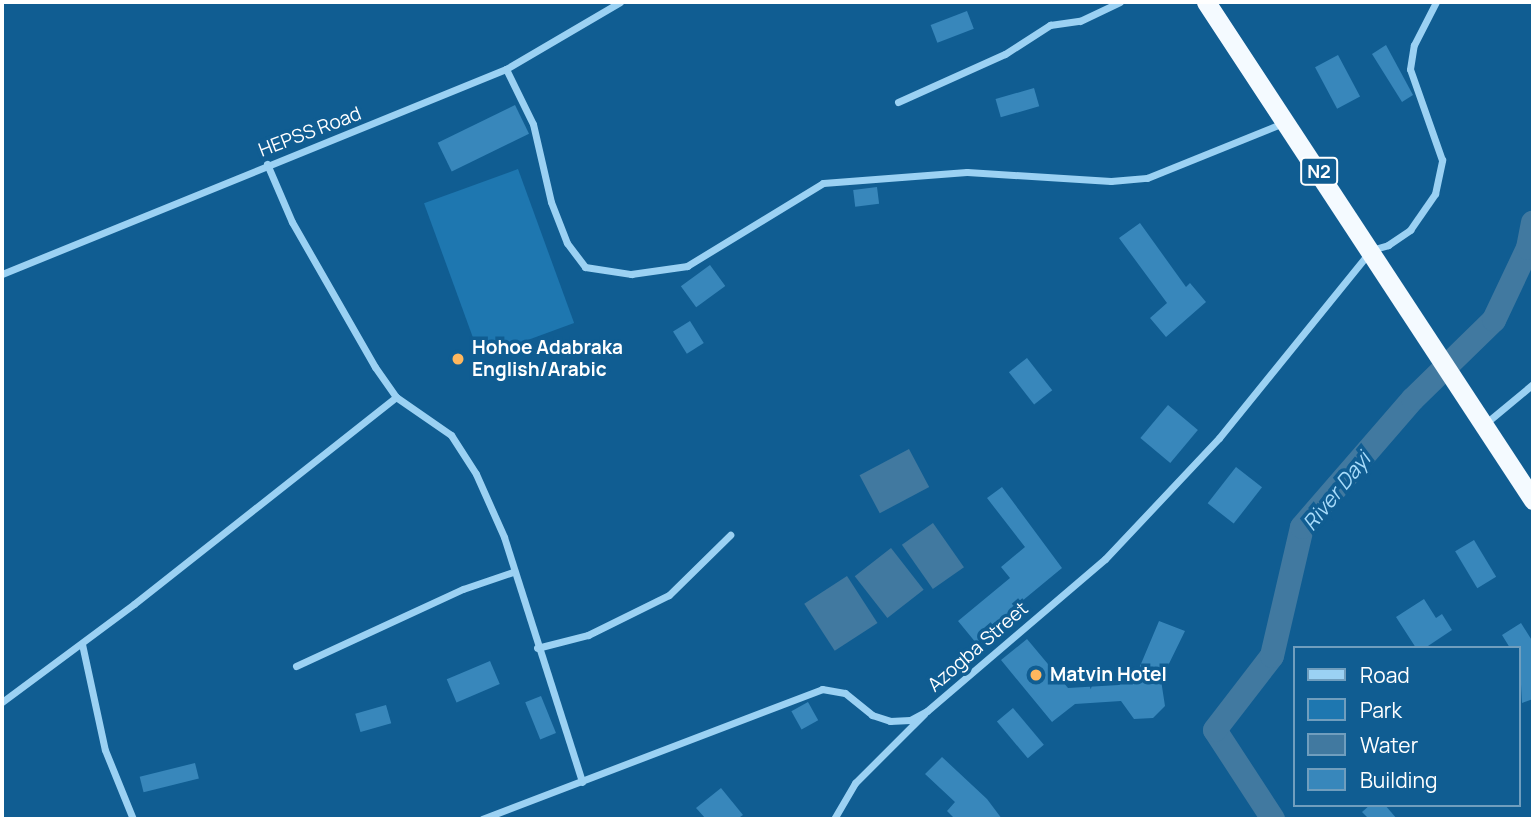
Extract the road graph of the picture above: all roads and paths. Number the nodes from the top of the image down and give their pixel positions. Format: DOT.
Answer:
graph roads {
  1 [pos="620,2"];
  2 [pos="1120,2"];
  3 [pos="1206,2"];
  4 [pos="1436,2"];
  5 [pos="506,69"];
  6 [pos="898,102"];
  7 [pos="1287,122"];
  8 [pos="267,164"];
  9 [pos="1371,250"];
  10 [pos="2,274"];
  11 [pos="1533,384"];
  12 [pos="396,397"];
  13 [pos="1486,424"];
  14 [pos="1533,500"];
  15 [pos="730,534"];
  16 [pos="513,572"];
  17 [pos="82,644"];
  18 [pos="537,648"];
  19 [pos="296,666"];
  20 [pos="2,702"];
  21 [pos="927,711"];
  22 [pos="582,782"];
  23 [pos="133,819"];
  24 [pos="482,819"];
  25 [pos="834,819"];
  1 -- 5 [label="street, HEPSS Road"];
  2 -- 6 [label="street"];
  3 -- 7 [label="highway, N2"];
  4 -- 9 [label="street"];
  5 -- 7 [label="street"];
  5 -- 8 [label="street, HEPSS Road"];
  7 -- 9 [label="highway, N2"];
  8 -- 10 [label="street, HEPSS Road"];
  8 -- 12 [label="street"];
  9 -- 13 [label="highway, N2"];
  9 -- 21 [label="street, Azogba Street"];
  11 -- 13 [label="street"];
  12 -- 16 [label="street"];
  12 -- 17 [label="street"];
  13 -- 14 [label="highway, N2"];
  15 -- 18 [label="street"];
  16 -- 18 [label="street"];
  16 -- 19 [label="street"];
  17 -- 20 [label="street"];
  17 -- 23 [label="street"];
  18 -- 22 [label="street"];
  21 -- 22 [label="street, Azogba Street"];
  21 -- 25 [label="street"];
  22 -- 24 [label="street, Azogba Street"];
}
